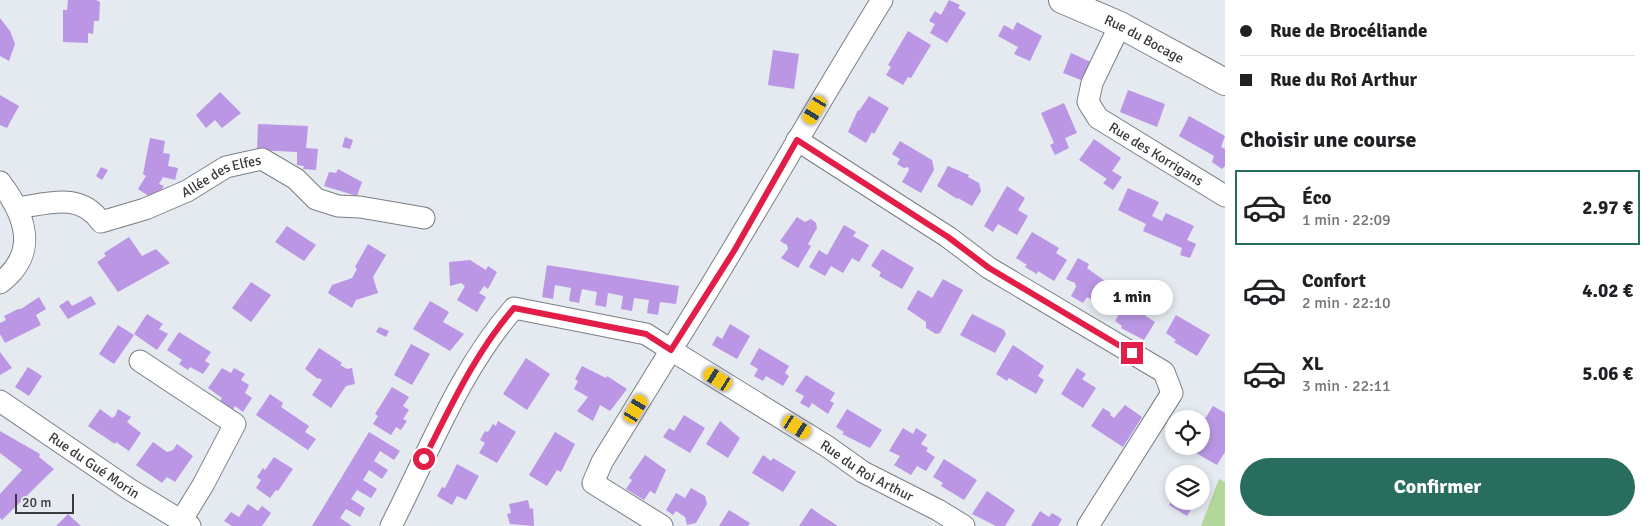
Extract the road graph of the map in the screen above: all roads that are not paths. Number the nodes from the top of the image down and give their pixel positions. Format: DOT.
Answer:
graph roads {
  1 [pos="882,0"];
  2 [pos="1062,0"];
  3 [pos="1120,25"];
  4 [pos="1225,82"];
  5 [pos="797,140"];
  6 [pos="0,182"];
  7 [pos="1225,196"];
  8 [pos="17,208"];
  9 [pos="424,218"];
  10 [pos="0,283"];
  11 [pos="671,350"];
  12 [pos="140,361"];
  13 [pos="0,401"];
  14 [pos="185,524"];
  15 [pos="391,526"];
  16 [pos="662,526"];
  17 [pos="964,526"];
  18 [pos="1088,526"];
  1 -- 5 [label="street"];
  2 -- 3 [label="street, Rue du Bocage"];
  3 -- 4 [label="street, Rue du Bocage"];
  3 -- 7 [label="street, Rue des Korrigans"];
  5 -- 11 [label="street"];
  5 -- 18 [label="street"];
  6 -- 8 [label="street"];
  8 -- 9 [label="street, Allée des Elfes"];
  8 -- 10 [label="street"];
  11 -- 15 [label="street, Rue du Roi Arthur"];
  11 -- 16 [label="street"];
  11 -- 17 [label="street, Rue du Roi Arthur"];
  12 -- 14 [label="street"];
  13 -- 14 [label="street, Rue du Gué Morin"];
}
